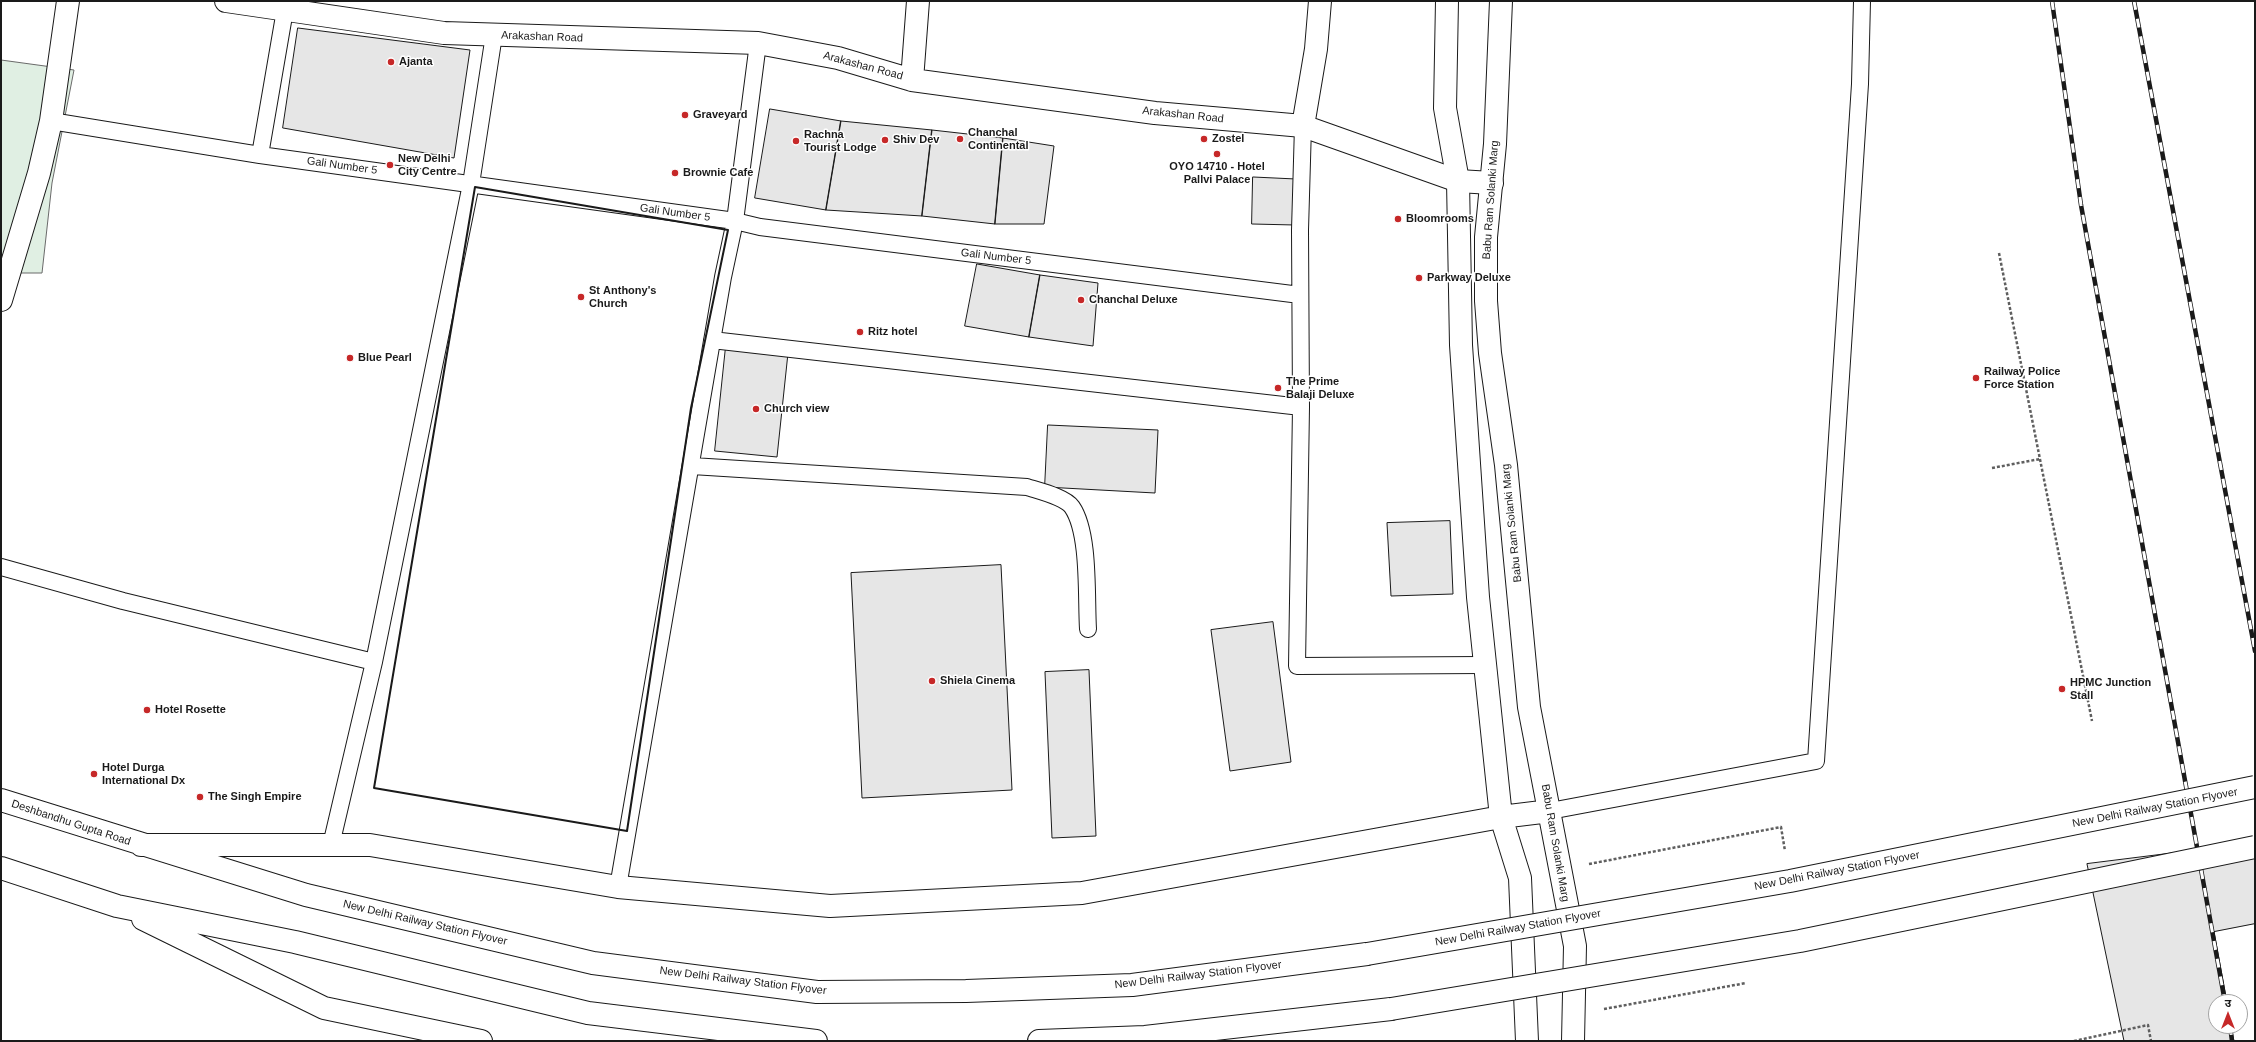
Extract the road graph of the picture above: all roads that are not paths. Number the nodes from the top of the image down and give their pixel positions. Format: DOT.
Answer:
graph roads {
  1 [pos="68,1"];
  2 [pos="226,1"];
  3 [pos="918,1"];
  4 [pos="1320,1"];
  5 [pos="1447,1"];
  6 [pos="1501,1"];
  7 [pos="1862,1"];
  8 [pos="285,10"];
  9 [pos="494,35"];
  10 [pos="758,43"];
  11 [pos="912,80"];
  12 [pos="51,121"];
  13 [pos="1303,126"];
  14 [pos="260,155"];
  15 [pos="1458,181"];
  16 [pos="1492,183"];
  17 [pos="471,184"];
  18 [pos="735,221"];
  19 [pos="1300,295"];
  20 [pos="1,300"];
  21 [pos="712,340"];
  22 [pos="1301,407"];
  23 [pos="692,466"];
  24 [pos="1,567"];
  25 [pos="1088,629"];
  26 [pos="374,662"];
  27 [pos="1484,665"];
  28 [pos="2255,788"];
  29 [pos="1,800"];
  30 [pos="1550,811"];
  31 [pos="1501,817"];
  32 [pos="142,845"];
  33 [pos="331,845"];
  34 [pos="2255,847"];
  35 [pos="1,868"];
  36 [pos="618,887"];
  37 [pos="117,906"];
  38 [pos="481,1041"];
  39 [pos="816,1041"];
  40 [pos="1040,1041"];
  41 [pos="1526,1041"];
  42 [pos="1573,1041"];
  1 -- 12 [label="main road"];
  2 -- 8 [label="main road, Arakashan Road"];
  3 -- 11 [label="main road"];
  4 -- 13 [label="main road"];
  5 -- 15 [label="main road"];
  6 -- 16 [label="main road, Babu Ram Solanki Marg"];
  7 -- 30 [label="lane"];
  8 -- 9 [label="main road, Arakashan Road"];
  8 -- 14 [label="lane"];
  9 -- 10 [label="main road, Arakashan Road"];
  9 -- 17 [label="lane"];
  10 -- 11 [label="main road, Arakashan Road"];
  10 -- 18 [label="lane"];
  11 -- 13 [label="main road, Arakashan Road"];
  12 -- 14 [label="lane, Gali Number 5"];
  12 -- 20 [label="main road"];
  13 -- 15 [label="main road, Arakashan Road"];
  13 -- 19 [label="lane"];
  14 -- 17 [label="lane, Gali Number 5"];
  15 -- 16 [label="main road, Arakashan Road"];
  15 -- 27 [label="main road"];
  16 -- 30 [label="main road, Babu Ram Solanki Marg"];
  17 -- 18 [label="lane, Gali Number 5"];
  17 -- 26 [label="lane"];
  18 -- 19 [label="lane, Gali Number 5"];
  18 -- 21 [label="lane"];
  19 -- 22 [label="lane"];
  21 -- 22 [label="lane"];
  21 -- 23 [label="lane"];
  22 -- 27 [label="lane"];
  23 -- 25 [label="lane"];
  23 -- 36 [label="lane"];
  24 -- 26 [label="lane"];
  26 -- 33 [label="lane"];
  27 -- 31 [label="main road"];
  28 -- 32 [label="main road, New Delhi Railway Station Flyover, bridge"];
  29 -- 32 [label="main road, Deshbandhu Gupta Road"];
  30 -- 31 [label="main road"];
  30 -- 42 [label="main road, Babu Ram Solanki Marg"];
  31 -- 36 [label="main road"];
  31 -- 41 [label="main road"];
  32 -- 33 [label="main road"];
  33 -- 36 [label="main road"];
  34 -- 40 [label="main road, bridge"];
  35 -- 37 [label="main road"];
  37 -- 38 [label="main road"];
  37 -- 39 [label="main road"];
}
